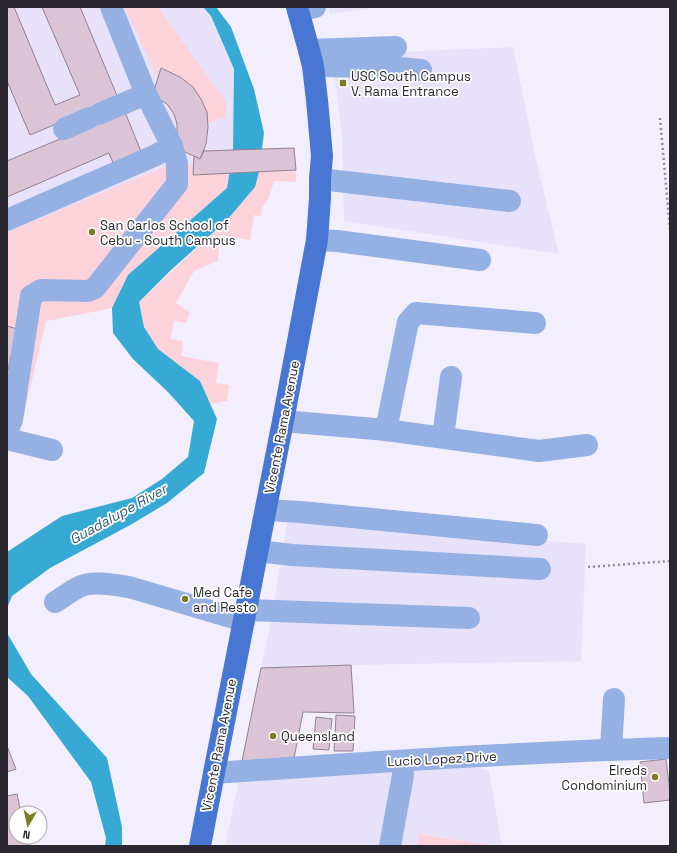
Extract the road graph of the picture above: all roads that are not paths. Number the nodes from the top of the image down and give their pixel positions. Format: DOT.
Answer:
graph roads {
  1 [pos="111,7"];
  2 [pos="303,8"];
  3 [pos="396,47"];
  4 [pos="311,58"];
  5 [pos="420,70"];
  6 [pos="146,94"];
  7 [pos="64,129"];
  8 [pos="172,146"];
  9 [pos="320,179"];
  10 [pos="510,201"];
  11 [pos="7,220"];
  12 [pos="317,240"];
  13 [pos="480,260"];
  14 [pos="535,323"];
  15 [pos="451,378"];
  16 [pos="283,421"];
  17 [pos="7,427"];
  18 [pos="386,430"];
  19 [pos="443,438"];
  20 [pos="7,439"];
  21 [pos="587,445"];
  22 [pos="52,450"];
  23 [pos="266,510"];
  24 [pos="537,535"];
  25 [pos="258,551"];
  26 [pos="540,569"];
  27 [pos="55,602"];
  28 [pos="245,616"];
  29 [pos="469,618"];
  30 [pos="614,699"];
  31 [pos="670,748"];
  32 [pos="611,750"];
  33 [pos="214,773"];
  34 [pos="403,775"];
  35 [pos="200,846"];
  36 [pos="390,846"];
  1 -- 6 [label="street"];
  2 -- 4 [label="main road, Vicente Rama Avenue"];
  3 -- 4 [label="street"];
  4 -- 5 [label="street"];
  4 -- 9 [label="main road, Vicente Rama Avenue"];
  6 -- 7 [label="street"];
  6 -- 8 [label="street"];
  8 -- 11 [label="street"];
  8 -- 17 [label="street"];
  9 -- 10 [label="street"];
  9 -- 12 [label="main road, Vicente Rama Avenue"];
  12 -- 13 [label="street"];
  12 -- 16 [label="main road, Vicente Rama Avenue"];
  14 -- 18 [label="street"];
  15 -- 19 [label="street"];
  16 -- 18 [label="street"];
  16 -- 23 [label="main road, Vicente Rama Avenue"];
  18 -- 19 [label="street"];
  19 -- 21 [label="street"];
  20 -- 22 [label="street"];
  23 -- 24 [label="street"];
  23 -- 25 [label="main road, Vicente Rama Avenue"];
  25 -- 26 [label="street"];
  25 -- 28 [label="main road, Vicente Rama Avenue"];
  27 -- 28 [label="street"];
  28 -- 29 [label="street"];
  28 -- 33 [label="main road, Vicente Rama Avenue"];
  30 -- 32 [label="street"];
  31 -- 32 [label="street, Lucio Lopez Drive"];
  32 -- 33 [label="street, Lucio Lopez Drive"];
  33 -- 35 [label="main road, Vicente Rama Avenue"];
  34 -- 36 [label="street"];
}
